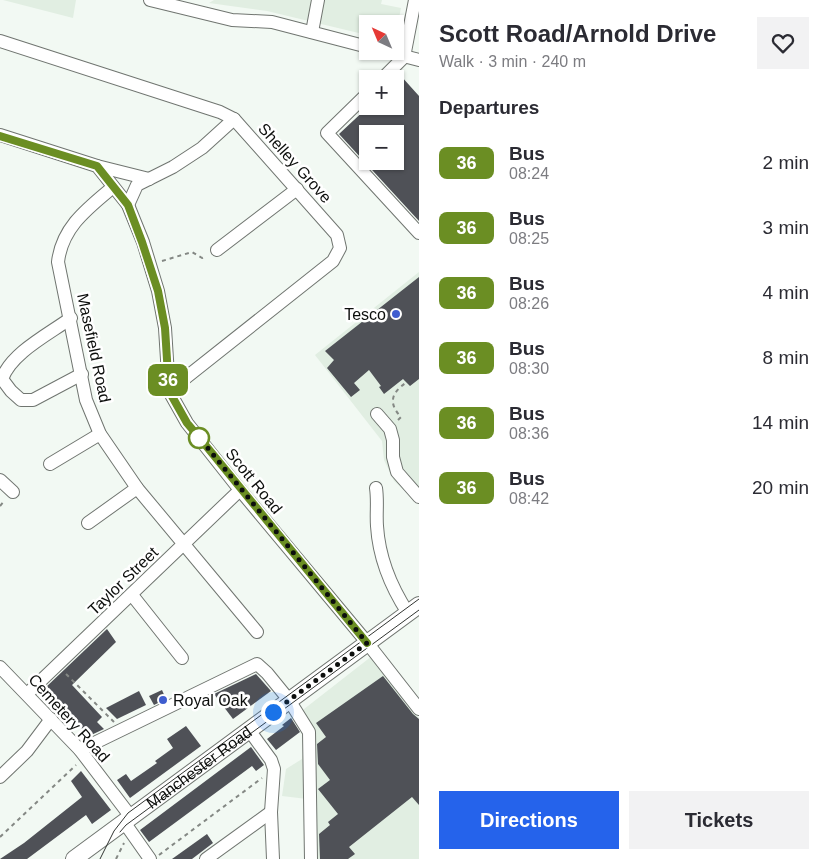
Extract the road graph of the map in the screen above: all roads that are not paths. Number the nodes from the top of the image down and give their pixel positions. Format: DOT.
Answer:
graph roads {
  1 [pos="150,0"];
  2 [pos="318,0"];
  3 [pos="415,0"];
  4 [pos="312,32"];
  5 [pos="0,41"];
  6 [pos="359,45"];
  7 [pos="404,57"];
  8 [pos="401,60"];
  9 [pos="419,60"];
  10 [pos="391,70"];
  11 [pos="359,102"];
  12 [pos="234,119"];
  13 [pos="0,136"];
  14 [pos="97,166"];
  15 [pos="150,179"];
  16 [pos="113,187"];
  17 [pos="297,189"];
  18 [pos="128,205"];
  19 [pos="419,233"];
  20 [pos="217,250"];
  21 [pos="71,318"];
  22 [pos="82,374"];
  23 [pos="169,391"];
  24 [pos="377,414"];
  25 [pos="100,434"];
  26 [pos="50,464"];
  27 [pos="0,480"];
  28 [pos="136,488"];
  29 [pos="376,488"];
  30 [pos="240,490"];
  31 [pos="13,492"];
  32 [pos="419,497"];
  33 [pos="88,523"];
  34 [pos="184,545"];
  35 [pos="132,595"];
  36 [pos="413,609"];
  37 [pos="257,632"];
  38 [pos="367,643"];
  39 [pos="182,658"];
  40 [pos="0,667"];
  41 [pos="27,694"];
  42 [pos="289,700"];
  43 [pos="419,709"];
  44 [pos="51,719"];
  45 [pos="249,730"];
  46 [pos="83,753"];
  47 [pos="0,777"];
  48 [pos="271,812"];
  49 [pos="127,825"];
  50 [pos="74,859"];
  51 [pos="152,859"];
  52 [pos="206,859"];
  53 [pos="273,859"];
  54 [pos="311,859"];
  1 -- 4 [label="street"];
  2 -- 4 [label="street"];
  3 -- 7 [label="street"];
  4 -- 6 [label="street"];
  5 -- 12 [label="street, Shelley Grove"];
  7 -- 9 [label="street"];
  8 -- 10 [label="street"];
  11 -- 19 [label="street"];
  12 -- 15 [label="street"];
  12 -- 17 [label="street, Shelley Grove"];
  13 -- 14 [label="street"];
  14 -- 15 [label="street"];
  14 -- 16 [label="street, Scott Road"];
  15 -- 18 [label="street"];
  16 -- 18 [label="street, Scott Road"];
  16 -- 21 [label="street, Masefield Road"];
  17 -- 20 [label="street"];
  17 -- 23 [label="street, Shelley Grove"];
  18 -- 23 [label="street, Scott Road"];
  21 -- 22 [label="street, Masefield Road"];
  21 -- 22 [label="street"];
  22 -- 25 [label="street, Masefield Road"];
  23 -- 30 [label="street, Scott Road"];
  24 -- 32 [label="street"];
  25 -- 26 [label="street"];
  25 -- 28 [label="street, Masefield Road"];
  27 -- 31 [label="street"];
  28 -- 33 [label="street"];
  28 -- 34 [label="street, Masefield Road"];
  29 -- 36 [label="street"];
  30 -- 34 [label="street, Taylor Street"];
  30 -- 38 [label="street, Scott Road"];
  34 -- 35 [label="street, Taylor Street"];
  34 -- 37 [label="street, Masefield Road"];
  35 -- 39 [label="street"];
  35 -- 41 [label="street, Taylor Street"];
  36 -- 38 [label="main road, Manchester Road"];
  38 -- 42 [label="main road, Manchester Road"];
  38 -- 43 [label="street, Scott Road"];
  40 -- 41 [label="street, Cemetery Road"];
  41 -- 44 [label="street, Cemetery Road"];
  42 -- 45 [label="main road, Manchester Road"];
  42 -- 46 [label="street"];
  42 -- 54 [label="street"];
  44 -- 46 [label="street, Cemetery Road"];
  44 -- 47 [label="street"];
  45 -- 48 [label="street"];
  45 -- 49 [label="main road, Manchester Road"];
  46 -- 49 [label="street, Cemetery Road"];
  48 -- 52 [label="street"];
  48 -- 53 [label="street"];
  49 -- 50 [label="main road, Manchester Road"];
  49 -- 51 [label="street, Cemetery Road"];
}
